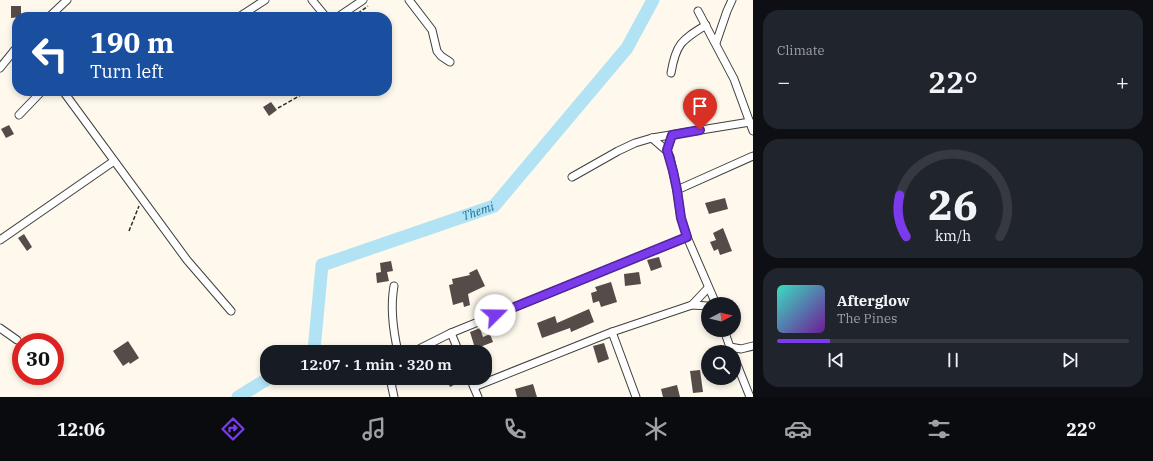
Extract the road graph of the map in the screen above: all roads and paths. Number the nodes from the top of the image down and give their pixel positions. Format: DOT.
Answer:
graph roads {
  1 [pos="67,0"];
  2 [pos="265,0"];
  3 [pos="312,0"];
  4 [pos="363,0"];
  5 [pos="408,0"];
  6 [pos="732,0"];
  7 [pos="698,11"];
  8 [pos="54,12"];
  9 [pos="247,12"];
  10 [pos="322,12"];
  11 [pos="345,12"];
  12 [pos="706,25"];
  13 [pos="716,43"];
  14 [pos="12,53"];
  15 [pos="450,62"];
  16 [pos="0,68"];
  17 [pos="671,73"];
  18 [pos="37,96"];
  19 [pos="68,96"];
  20 [pos="299,96"];
  21 [pos="278,108"];
  22 [pos="19,115"];
  23 [pos="750,122"];
  24 [pos="753,131"];
  25 [pos="672,135"];
  26 [pos="652,138"];
  27 [pos="667,150"];
  28 [pos="753,156"];
  29 [pos="114,161"];
  30 [pos="572,177"];
  31 [pos="677,190"];
  32 [pos="141,196"];
  33 [pos="129,231"];
  34 [pos="687,237"];
  35 [pos="0,240"];
  36 [pos="394,286"];
  37 [pos="708,288"];
  38 [pos="712,297"];
  39 [pos="692,305"];
  40 [pos="701,306"];
  41 [pos="231,311"];
  42 [pos="0,328"];
  43 [pos="612,332"];
  44 [pos="451,333"];
  45 [pos="12,336"];
  46 [pos="396,345"];
  47 [pos="427,345"];
  48 [pos="456,345"];
  49 [pos="753,346"];
  50 [pos="742,349"];
  51 [pos="741,375"];
  52 [pos="391,385"];
  53 [pos="474,387"];
  54 [pos="394,397"];
  55 [pos="478,397"];
  56 [pos="636,397"];
  57 [pos="750,397"];
  1 -- 8 [label="street"];
  2 -- 9 [label="street"];
  3 -- 10 [label="street"];
  4 -- 11 [label="street"];
  5 -- 15 [label="street"];
  6 -- 13 [label="street"];
  7 -- 12 [label="street"];
  12 -- 13 [label="street"];
  12 -- 17 [label="street"];
  13 -- 23 [label="street"];
  14 -- 16 [label="street"];
  18 -- 22 [label="street"];
  19 -- 29 [label="street"];
  20 -- 21 [label="path"];
  23 -- 24 [label="street"];
  23 -- 25 [label="street"];
  25 -- 26 [label="street"];
  25 -- 27 [label="street"];
  26 -- 27 [label="street"];
  26 -- 30 [label="street"];
  27 -- 31 [label="street"];
  28 -- 31 [label="street"];
  29 -- 32 [label="street"];
  29 -- 35 [label="street"];
  31 -- 34 [label="street"];
  32 -- 33 [label="path"];
  32 -- 41 [label="street"];
  34 -- 37 [label="street"];
  34 -- 44 [label="street"];
  36 -- 46 [label="street"];
  37 -- 38 [label="street"];
  37 -- 39 [label="street"];
  39 -- 40 [label="street"];
  39 -- 43 [label="street"];
  42 -- 45 [label="street"];
  43 -- 53 [label="street"];
  43 -- 56 [label="street"];
  44 -- 47 [label="street"];
  44 -- 48 [label="street"];
  49 -- 50 [label="street"];
  51 -- 57 [label="street"];
  52 -- 54 [label="street"];
  53 -- 55 [label="street"];
}
